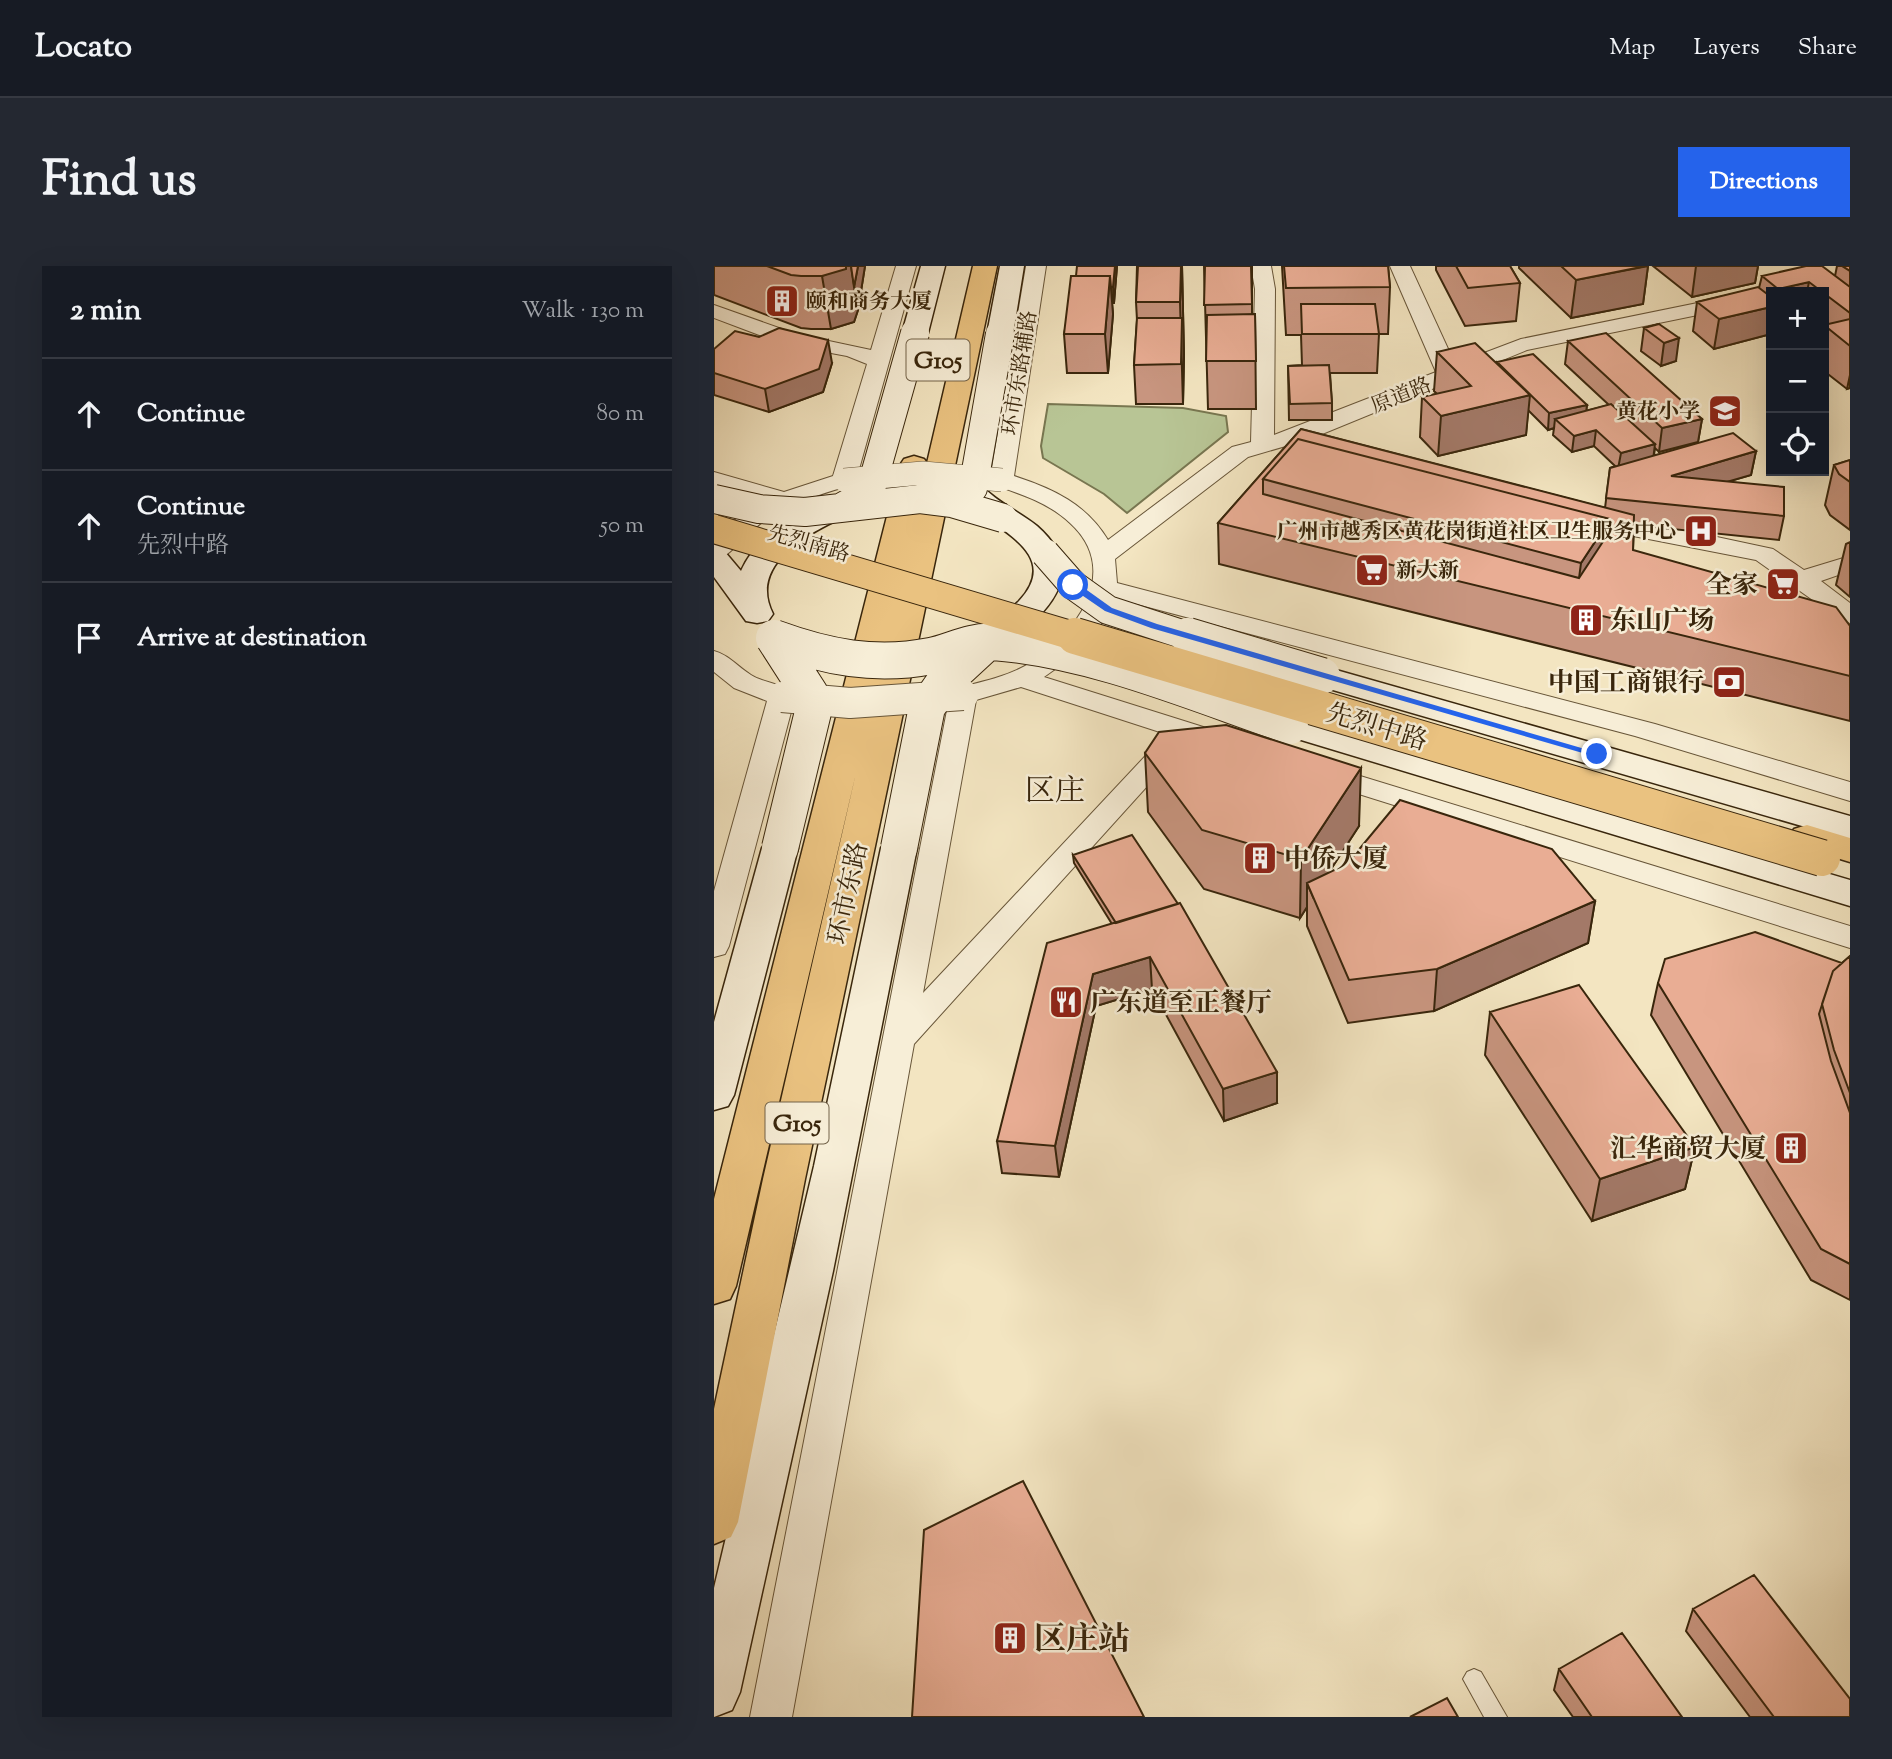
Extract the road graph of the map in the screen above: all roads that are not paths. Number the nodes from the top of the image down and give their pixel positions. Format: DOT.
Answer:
graph roads {
  1 [pos="906,266"];
  2 [pos="933,266"];
  3 [pos="960,266"];
  4 [pos="985,266"];
  5 [pos="1012,266"];
  6 [pos="1036,266"];
  7 [pos="1261,266"];
  8 [pos="1400,266"];
  9 [pos="1766,295"];
  10 [pos="714,311"];
  11 [pos="947,324"];
  12 [pos="879,361"];
  13 [pos="1449,376"];
  14 [pos="919,440"];
  15 [pos="1262,446"];
  16 [pos="1302,455"];
  17 [pos="714,479"];
  18 [pos="1002,480"];
  19 [pos="858,482"];
  20 [pos="973,488"];
  21 [pos="714,499"];
  22 [pos="784,499"];
  23 [pos="838,509"];
  24 [pos="714,515"];
  25 [pos="1562,516"];
  26 [pos="1003,518"];
  27 [pos="714,529"];
  28 [pos="1045,553"];
  29 [pos="714,556"];
  30 [pos="1103,556"];
  31 [pos="1850,563"];
  32 [pos="904,578"];
  33 [pos="1801,579"];
  34 [pos="1105,588"];
  35 [pos="751,602"];
  36 [pos="1850,615"];
  37 [pos="774,638"];
  38 [pos="988,642"];
  39 [pos="714,659"];
  40 [pos="1322,676"];
  41 [pos="1019,678"];
  42 [pos="948,695"];
  43 [pos="796,696"];
  44 [pos="1290,726"];
  45 [pos="1184,730"];
  46 [pos="1248,751"];
  47 [pos="1300,767"];
  48 [pos="1850,792"];
  49 [pos="1850,828"];
  50 [pos="1832,853"];
  51 [pos="1850,893"];
  52 [pos="1850,937"];
  53 [pos="714,946"];
  54 [pos="900,1038"];
  55 [pos="714,1095"];
  56 [pos="714,1286"];
  57 [pos="714,1522"];
  58 [pos="1474,1679"];
  59 [pos="714,1692"];
  60 [pos="771,1717"];
  61 [pos="1496,1717"];
  1 -- 12 [label="street"];
  2 -- 19 [label="main road, bridge"];
  3 -- 11 [label="main road, G105"];
  4 -- 57 [label="main road, 环市东路 / G105"];
  5 -- 20 [label="main road, bridge"];
  6 -- 18 [label="street, 环市东路辅路"];
  7 -- 15 [label="street"];
  8 -- 13 [label="street"];
  9 -- 13 [label="street, 原道路"];
  10 -- 12 [label="street"];
  12 -- 19 [label="street"];
  13 -- 15 [label="street, 原道路"];
  14 -- 56 [label="main road, 环市东路 / G105"];
  15 -- 16 [label="street"];
  15 -- 30 [label="street, 原道路"];
  17 -- 22 [label="street"];
  18 -- 19 [label="street, bridge"];
  18 -- 30 [label="street"];
  19 -- 20 [label="main road, bridge"];
  19 -- 22 [label="street"];
  19 -- 23 [label="main road, bridge"];
  20 -- 26 [label="main road, bridge"];
  21 -- 23 [label="main road, bridge"];
  22 -- 29 [label="street, bridge"];
  23 -- 26 [label="main road, bridge"];
  23 -- 35 [label="main road, bridge"];
  24 -- 32 [label="main road, 先烈南路"];
  25 -- 33 [label="street"];
  26 -- 28 [label="main road"];
  27 -- 32 [label="main road, 先烈南路, bridge"];
  28 -- 38 [label="main road, bridge"];
  28 -- 40 [label="main road, 先烈中路, bridge"];
  29 -- 35 [label="main road"];
  30 -- 34 [label="street"];
  31 -- 33 [label="street"];
  32 -- 50 [label="main road, 先烈中路, bridge"];
  33 -- 36 [label="street"];
  34 -- 41 [label="street, bridge"];
  34 -- 48 [label="street"];
  35 -- 37 [label="main road"];
  37 -- 38 [label="main road, bridge"];
  37 -- 43 [label="main road, bridge"];
  38 -- 42 [label="main road, bridge"];
  38 -- 44 [label="main road, 先烈中路, bridge"];
  39 -- 43 [label="street"];
  40 -- 44 [label="main road, bridge"];
  40 -- 49 [label="main road, 先烈中路"];
  41 -- 42 [label="street"];
  41 -- 45 [label="street"];
  42 -- 43 [label="main road"];
  42 -- 54 [label="street"];
  42 -- 59 [label="main road, bridge"];
  43 -- 53 [label="street"];
  43 -- 55 [label="main road, bridge"];
  44 -- 51 [label="main road, 先烈中路"];
  45 -- 46 [label="street"];
  45 -- 54 [label="street"];
  47 -- 52 [label="street"];
  54 -- 60 [label="street"];
  58 -- 61 [label="lane"];
}
